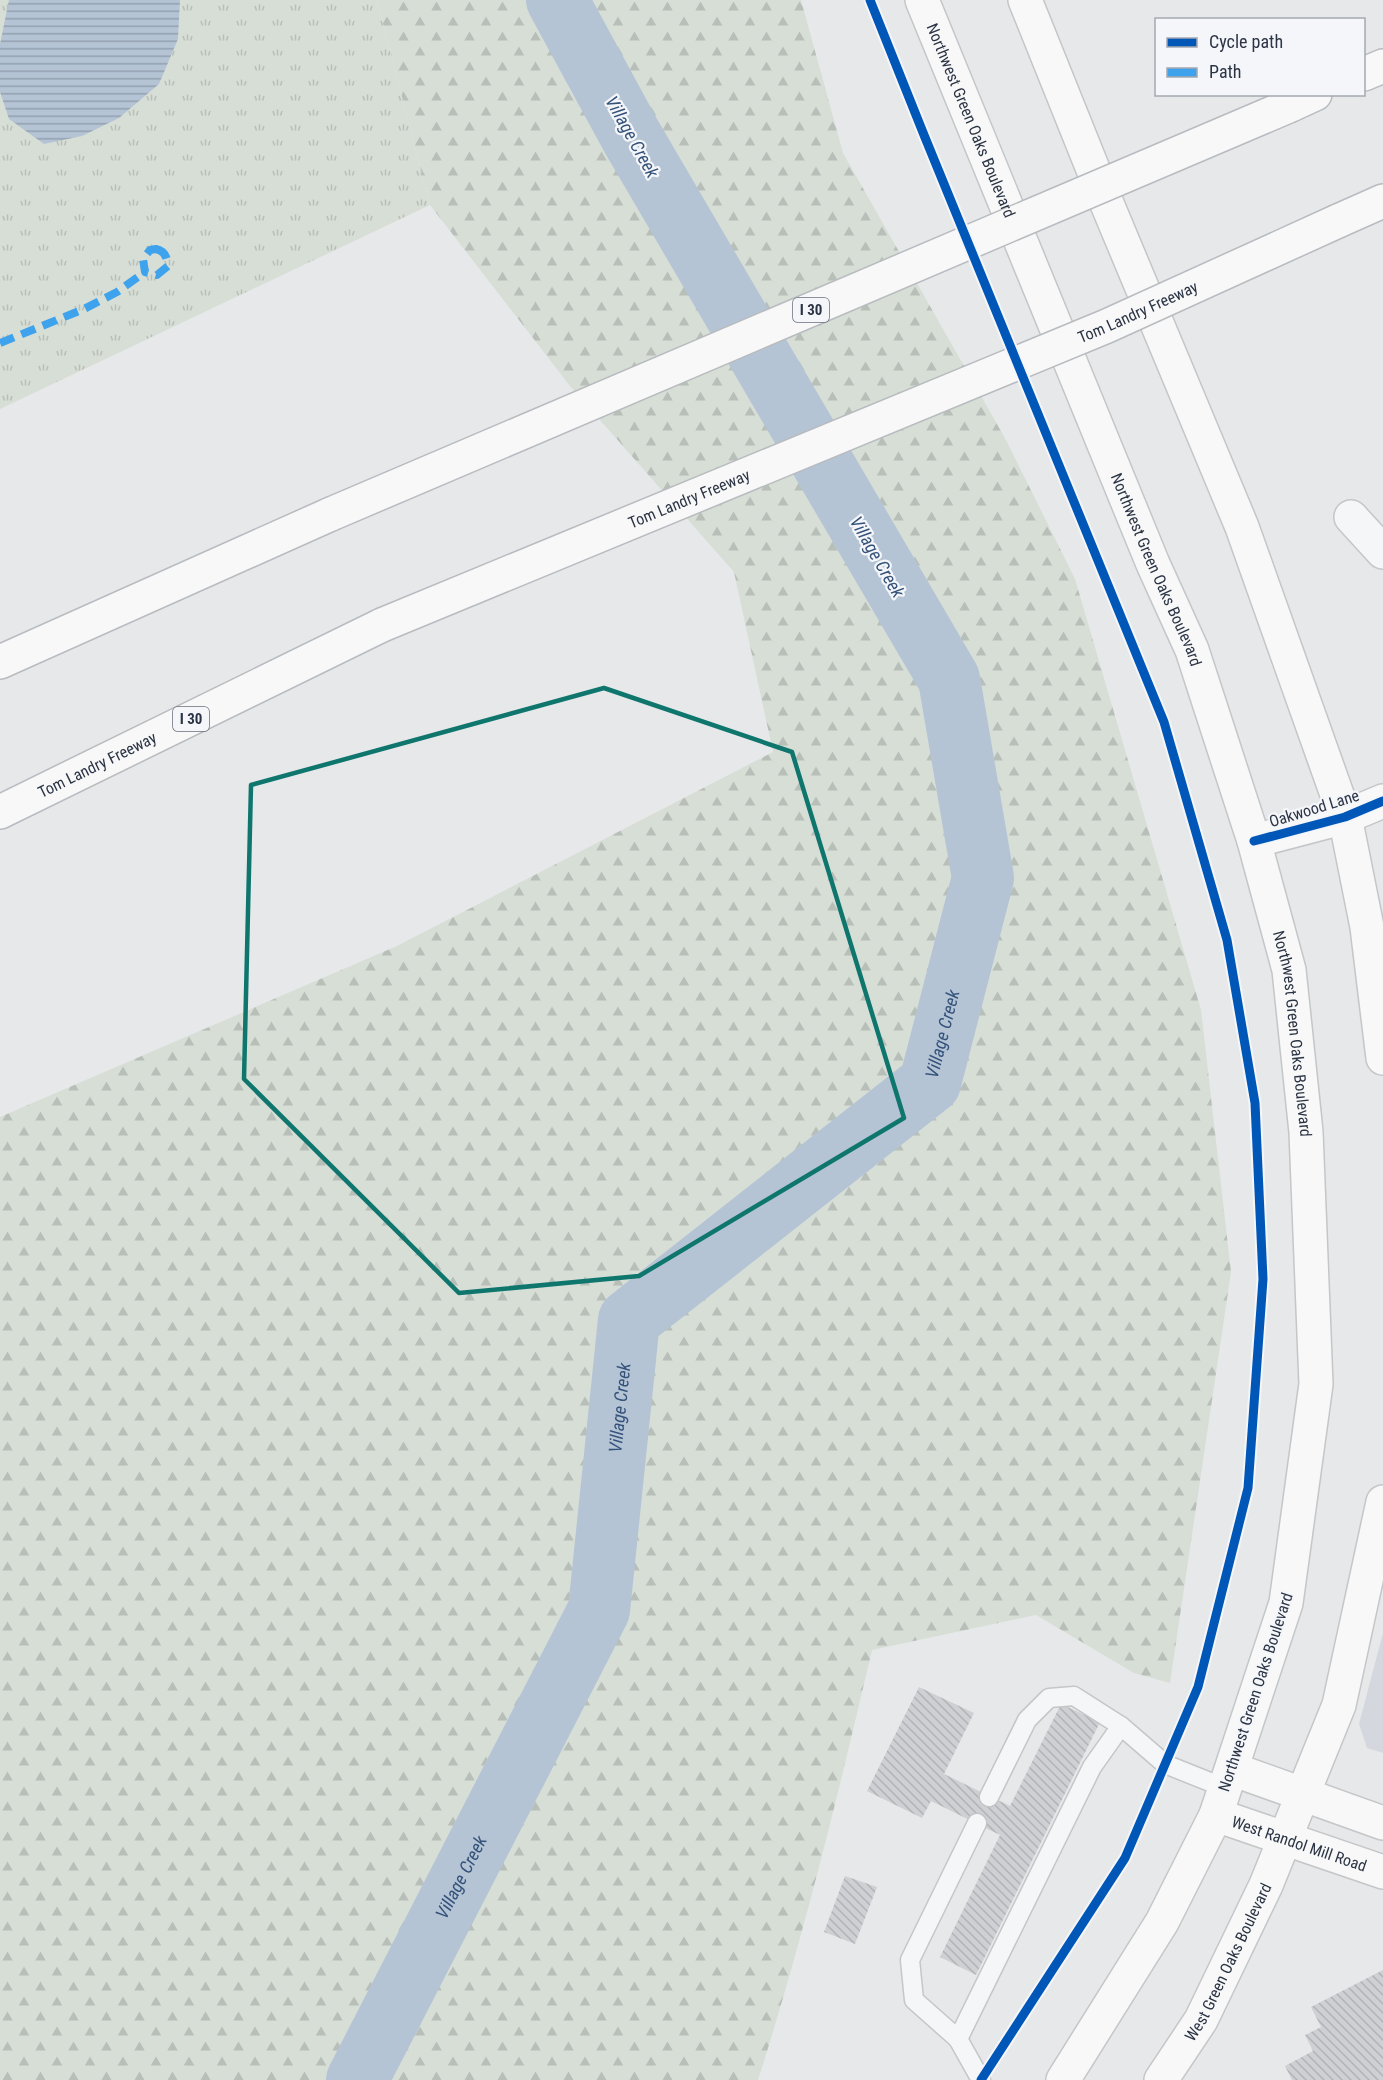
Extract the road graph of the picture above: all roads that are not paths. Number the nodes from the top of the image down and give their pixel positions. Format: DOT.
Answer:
graph roads {
  1 [pos="922,0"];
  2 [pos="1025,0"];
  3 [pos="1383,66"];
  4 [pos="1365,74"];
  5 [pos="1303,100"];
  6 [pos="1383,201"];
  7 [pos="1351,517"];
  8 [pos="1383,552"];
  9 [pos="0,662"];
  10 [pos="1383,801"];
  11 [pos="0,812"];
  12 [pos="1345,817"];
  13 [pos="1254,841"];
  14 [pos="1383,1058"];
  15 [pos="1383,1502"];
  16 [pos="1121,1726"];
  17 [pos="1224,1791"];
  18 [pos="1301,1794"];
  19 [pos="989,1797"];
  20 [pos="977,1823"];
  21 [pos="1383,1823"];
  22 [pos="1285,1839"];
  23 [pos="1383,1872"];
  24 [pos="958,2039"];
  25 [pos="981,2080"];
  26 [pos="1063,2080"];
  27 [pos="1161,2080"];
  1 -- 13 [label="main road, Northwest Green Oaks Boulevard"];
  2 -- 12 [label="main road"];
  3 -- 4 [label="main road"];
  5 -- 9 [label="main road, I 30, bridge"];
  6 -- 11 [label="main road, Tom Landry Freeway / I 30, bridge"];
  7 -- 8 [label="street"];
  10 -- 12 [label="main road, Oakwood Lane"];
  12 -- 13 [label="main road, Oakwood Lane"];
  12 -- 14 [label="main road"];
  13 -- 17 [label="main road, Northwest Green Oaks Boulevard"];
  15 -- 18 [label="main road"];
  16 -- 17 [label="lane"];
  16 -- 19 [label="lane"];
  16 -- 24 [label="lane"];
  17 -- 18 [label="main road"];
  17 -- 22 [label="main road, West Randol Mill Road"];
  17 -- 26 [label="main road, Northwest Green Oaks Boulevard"];
  18 -- 21 [label="main road"];
  18 -- 22 [label="main road"];
  20 -- 24 [label="lane"];
  22 -- 23 [label="main road, West Randol Mill Road"];
  22 -- 27 [label="main road, West Green Oaks Boulevard"];
  24 -- 25 [label="lane"];
}
